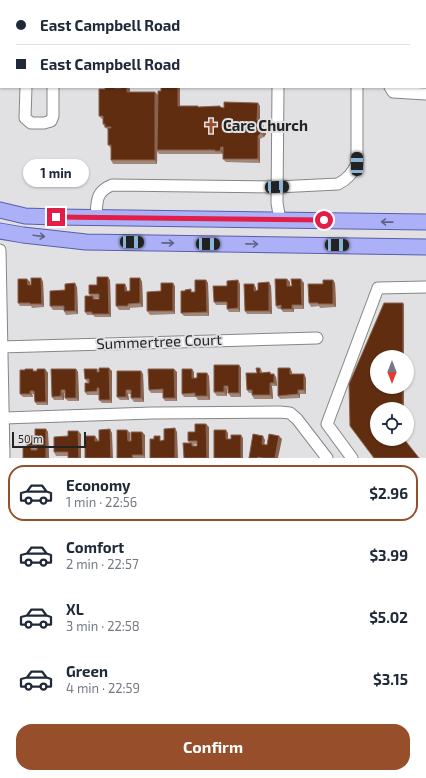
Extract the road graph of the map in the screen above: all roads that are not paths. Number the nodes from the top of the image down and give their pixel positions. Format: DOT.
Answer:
graph roads {
  1 [pos="26,88"];
  2 [pos="53,88"];
  3 [pos="278,88"];
  4 [pos="357,88"];
  5 [pos="391,88"];
  6 [pos="426,94"];
  7 [pos="277,187"];
  8 [pos="0,210"];
  9 [pos="96,218"];
  10 [pos="280,220"];
  11 [pos="426,222"];
  12 [pos="0,231"];
  13 [pos="280,245"];
  14 [pos="426,247"];
  15 [pos="0,250"];
  16 [pos="426,287"];
  17 [pos="317,338"];
  18 [pos="1,347"];
  19 [pos="4,418"];
  20 [pos="4,458"];
  21 [pos="326,458"];
  22 [pos="352,458"];
  1 -- 2 [label="street"];
  3 -- 7 [label="street"];
  4 -- 7 [label="street"];
  5 -- 6 [label="street"];
  7 -- 9 [label="street"];
  7 -- 10 [label="street"];
  8 -- 9 [label="main road"];
  9 -- 10 [label="main road"];
  11 -- 10 [label="main road, one-way"];
  10 -- 13 [label="main road"];
  12 -- 13 [label="main road, one-way"];
  13 -- 14 [label="main road"];
  15 -- 18 [label="street"];
  16 -- 22 [label="street"];
  17 -- 18 [label="street, Summertree Court"];
  18 -- 19 [label="street"];
  19 -- 20 [label="street"];
  19 -- 21 [label="street"];
}
